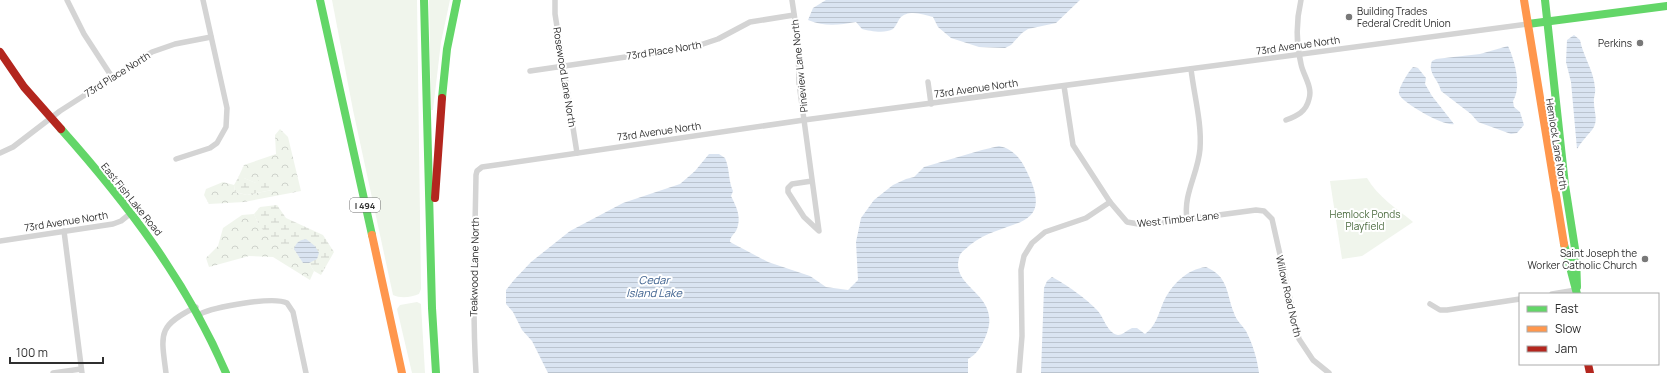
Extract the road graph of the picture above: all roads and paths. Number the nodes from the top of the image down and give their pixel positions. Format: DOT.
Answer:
graph roads {
  1 [pos="67,0"];
  2 [pos="204,0"];
  3 [pos="320,0"];
  4 [pos="325,0"];
  5 [pos="424,0"];
  6 [pos="457,0"];
  7 [pos="555,0"];
  8 [pos="792,0"];
  9 [pos="1301,0"];
  10 [pos="1524,0"];
  11 [pos="1544,0"];
  12 [pos="1667,6"];
  13 [pos="794,15"];
  14 [pos="1547,22"];
  15 [pos="1528,24"];
  16 [pos="211,37"];
  17 [pos="329,37"];
  18 [pos="0,52"];
  19 [pos="1299,54"];
  20 [pos="563,66"];
  21 [pos="1191,69"];
  22 [pos="530,71"];
  23 [pos="112,77"];
  24 [pos="928,82"];
  25 [pos="1064,86"];
  26 [pos="931,104"];
  27 [pos="51,118"];
  28 [pos="804,120"];
  29 [pos="1286,120"];
  30 [pos="0,153"];
  31 [pos="576,153"];
  32 [pos="176,159"];
  33 [pos="485,167"];
  34 [pos="812,180"];
  35 [pos="1110,202"];
  36 [pos="1264,211"];
  37 [pos="131,213"];
  38 [pos="1187,219"];
  39 [pos="64,231"];
  40 [pos="0,241"];
  41 [pos="431,258"];
  42 [pos="1577,292"];
  43 [pos="1564,293"];
  44 [pos="1519,299"];
  45 [pos="1430,304"];
  46 [pos="198,310"];
  47 [pos="81,371"];
  48 [pos="53,373"];
  49 [pos="166,373"];
  50 [pos="226,373"];
  51 [pos="306,373"];
  52 [pos="402,373"];
  53 [pos="436,373"];
  54 [pos="476,373"];
  55 [pos="1019,373"];
  56 [pos="1329,373"];
  1 -- 23 [label="street"];
  2 -- 16 [label="street"];
  3 -- 17 [label="main road"];
  4 -- 17 [label="main road"];
  5 -- 41 [label="main road"];
  6 -- 41 [label="main road"];
  7 -- 20 [label="street, Rosewood Lane North"];
  8 -- 13 [label="street, Pineview Lane North"];
  9 -- 19 [label="street"];
  10 -- 15 [label="main road, Hemlock Lane North"];
  11 -- 14 [label="main road, Hemlock Lane North"];
  12 -- 14 [label="main road, 73rd Avenue North"];
  13 -- 20 [label="street, 73rd Place North"];
  13 -- 28 [label="street, Pineview Lane North"];
  14 -- 15 [label="main road, 73rd Avenue North"];
  14 -- 42 [label="main road, Hemlock Lane North"];
  15 -- 19 [label="street, 73rd Avenue North"];
  15 -- 42 [label="main road, Hemlock Lane North"];
  16 -- 23 [label="street, 73rd Place North"];
  16 -- 32 [label="street"];
  17 -- 52 [label="main road, I 494"];
  18 -- 27 [label="main road, East Fish Lake Road"];
  19 -- 21 [label="street, 73rd Avenue North"];
  19 -- 29 [label="street"];
  20 -- 22 [label="street, 73rd Place North"];
  20 -- 31 [label="street, Rosewood Lane North"];
  21 -- 25 [label="street, 73rd Avenue North"];
  21 -- 38 [label="street"];
  23 -- 27 [label="street, 73rd Place North"];
  24 -- 26 [label="street, 73rd Avenue North"];
  25 -- 26 [label="street, 73rd Avenue North"];
  25 -- 35 [label="street, West Timber Lane"];
  26 -- 28 [label="street, 73rd Avenue North"];
  27 -- 30 [label="street, 73rd Place North"];
  27 -- 37 [label="main road, East Fish Lake Road"];
  28 -- 31 [label="street, 73rd Avenue North"];
  28 -- 34 [label="street, Pineview Lane North"];
  31 -- 33 [label="street, 73rd Avenue North"];
  33 -- 54 [label="street, Teakwood Lane North"];
  34 -- 34 [label="street, Pineview Lane North"];
  35 -- 38 [label="street, West Timber Lane"];
  35 -- 55 [label="street"];
  36 -- 38 [label="street, West Timber Lane"];
  36 -- 56 [label="street, Willow Road North"];
  37 -- 39 [label="street, 73rd Avenue North"];
  37 -- 46 [label="main road, East Fish Lake Road"];
  39 -- 40 [label="street, 73rd Avenue North"];
  39 -- 47 [label="street"];
  41 -- 53 [label="main road"];
  42 -- 43 [label="street"];
  44 -- 45 [label="street"];
  46 -- 49 [label="street"];
  46 -- 50 [label="main road, East Fish Lake Road"];
  46 -- 51 [label="street"];
  47 -- 48 [label="street"];
}
